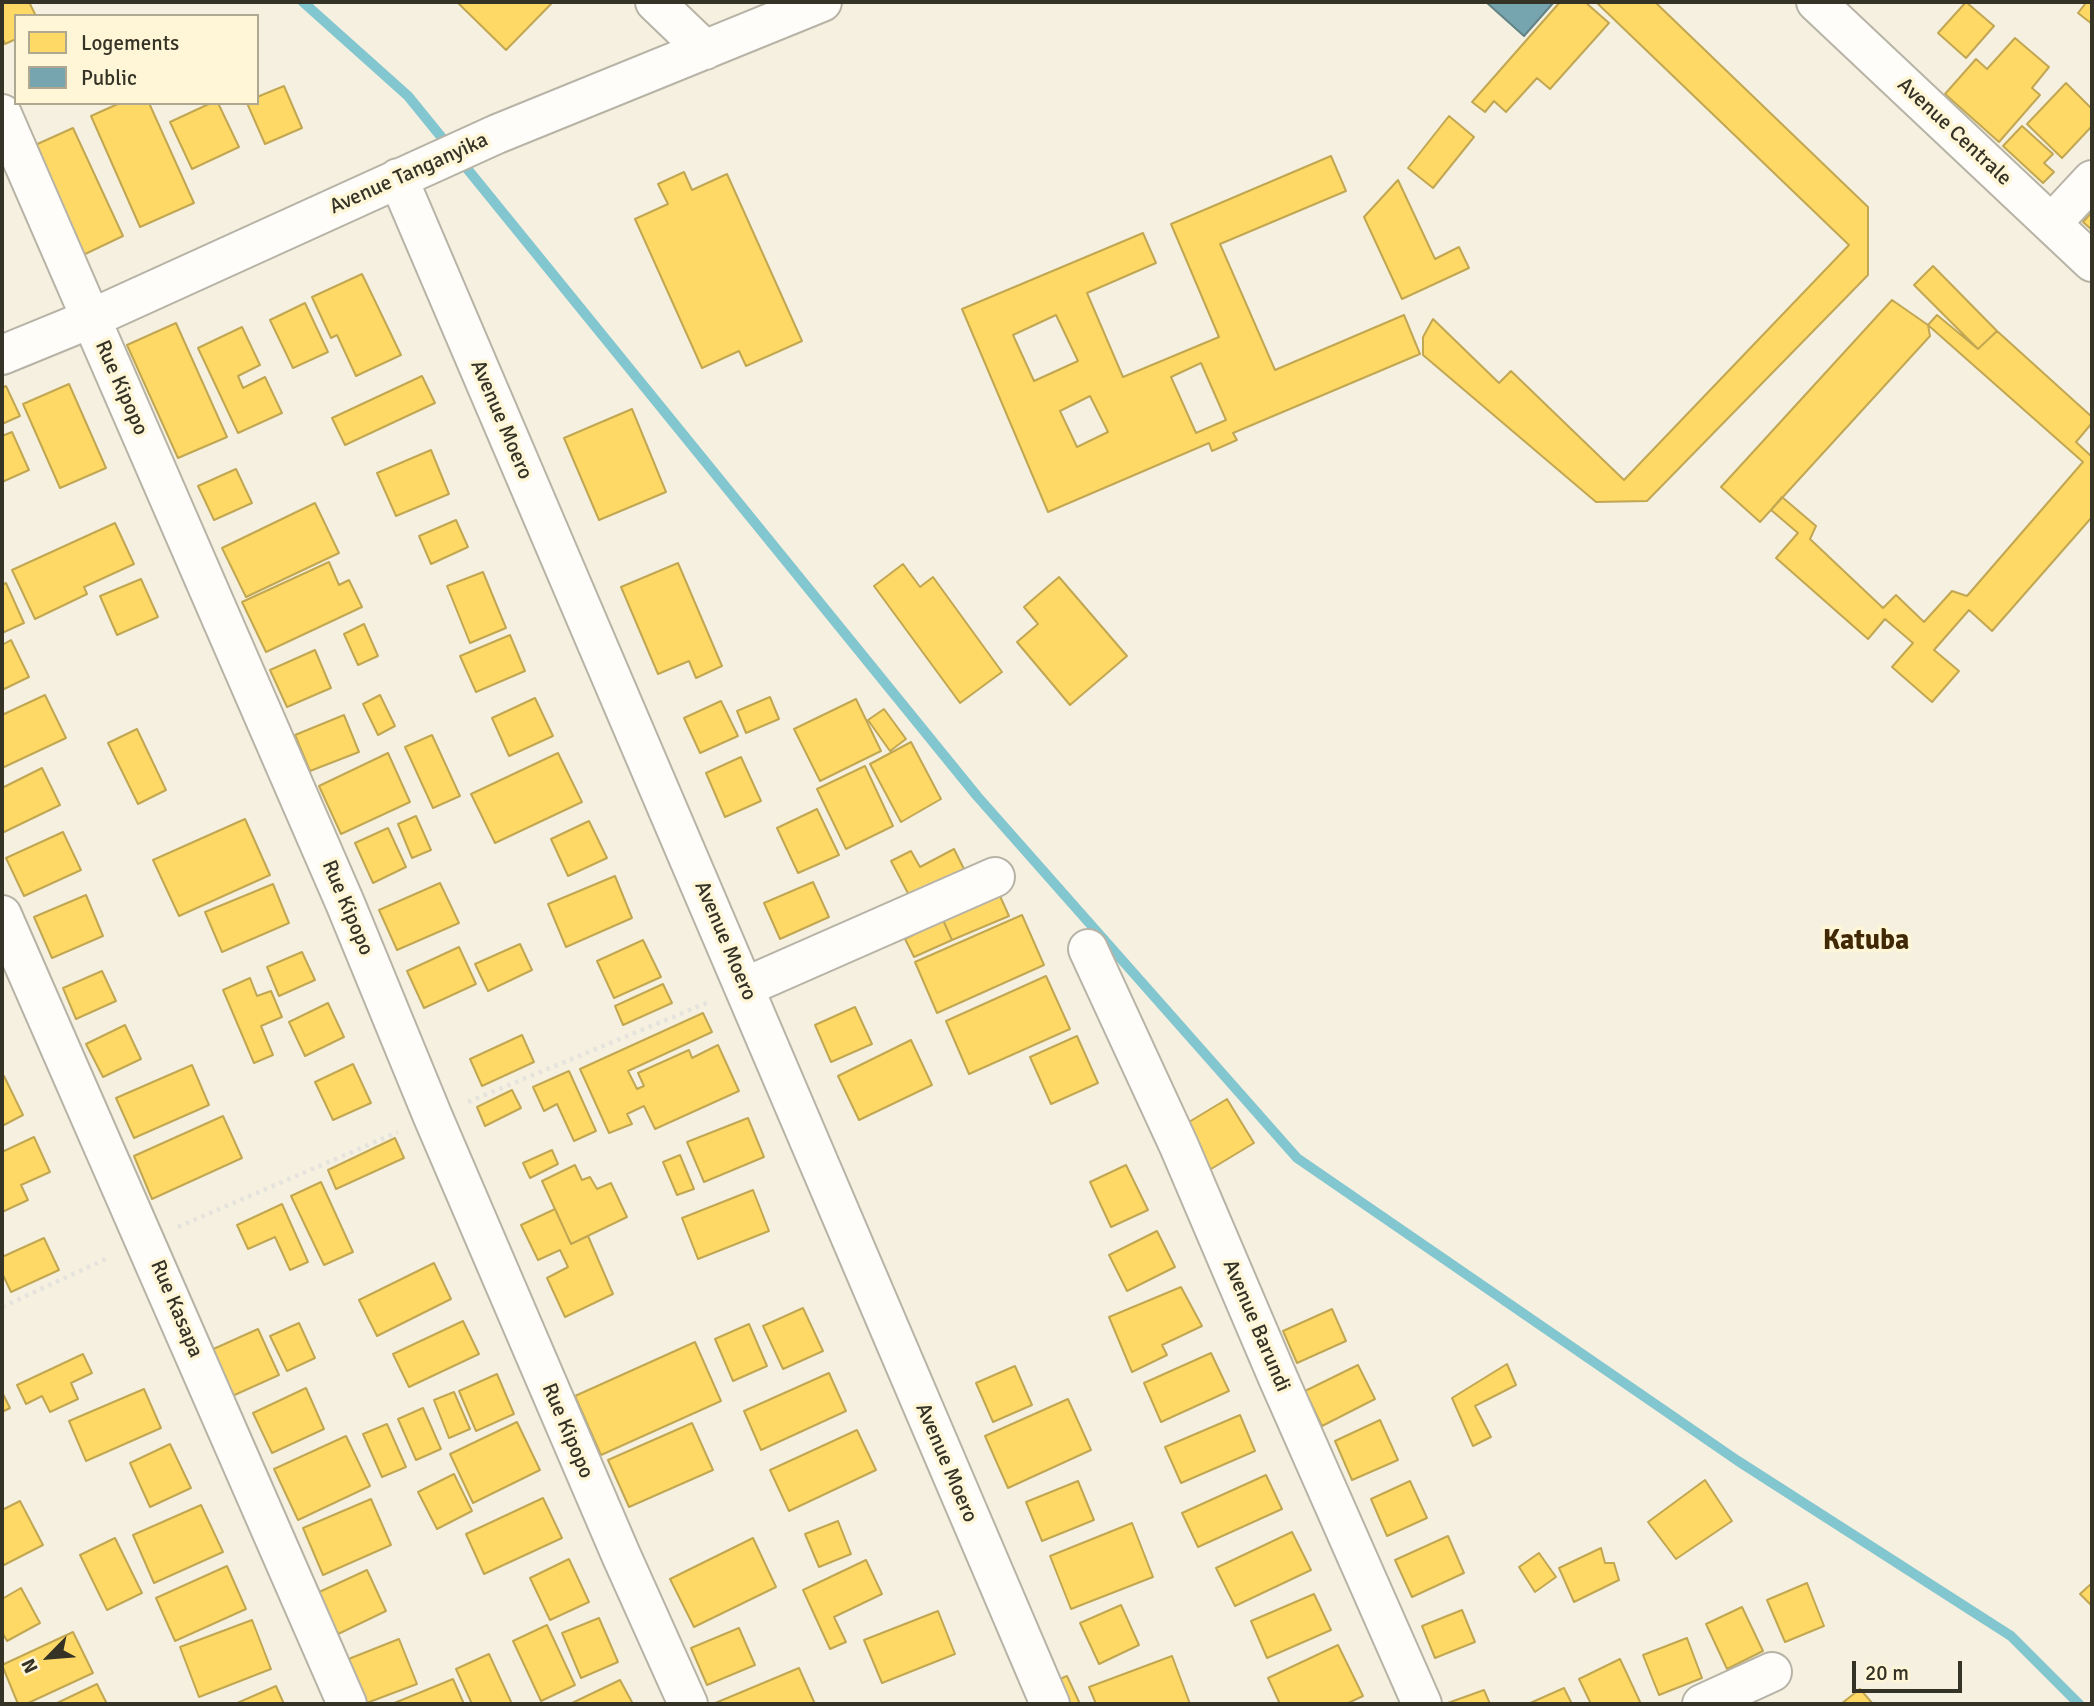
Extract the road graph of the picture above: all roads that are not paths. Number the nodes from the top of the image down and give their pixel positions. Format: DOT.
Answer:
graph roads {
  1 [pos="655,2"];
  2 [pos="821,2"];
  3 [pos="1821,3"];
  4 [pos="705,50"];
  5 [pos="2,114"];
  6 [pos="398,178"];
  7 [pos="2092,180"];
  8 [pos="2052,223"];
  9 [pos="2092,262"];
  10 [pos="90,318"];
  11 [pos="2,355"];
  12 [pos="995,877"];
  13 [pos="2,915"];
  14 [pos="1088,949"];
  15 [pos="745,987"];
  16 [pos="1772,1672"];
  17 [pos="347,1704"];
  18 [pos="688,1704"];
  19 [pos="1050,1704"];
  20 [pos="1422,1704"];
  21 [pos="1702,1704"];
  1 -- 4 [label="street"];
  2 -- 4 [label="street, Avenue Tanganyika"];
  3 -- 8 [label="street, Avenue Centrale"];
  4 -- 6 [label="street, Avenue Tanganyika"];
  5 -- 10 [label="street, Rue Kipopo"];
  6 -- 10 [label="street, Avenue Tanganyika"];
  6 -- 15 [label="street, Avenue Moero"];
  7 -- 8 [label="street"];
  8 -- 9 [label="street, Avenue Centrale"];
  10 -- 11 [label="street, Avenue Tanganyika"];
  10 -- 18 [label="street, Rue Kipopo"];
  12 -- 15 [label="street"];
  13 -- 17 [label="street, Rue Kasapa"];
  14 -- 20 [label="street, Avenue Barundi"];
  15 -- 19 [label="street, Avenue Moero"];
  16 -- 21 [label="street"];
}
